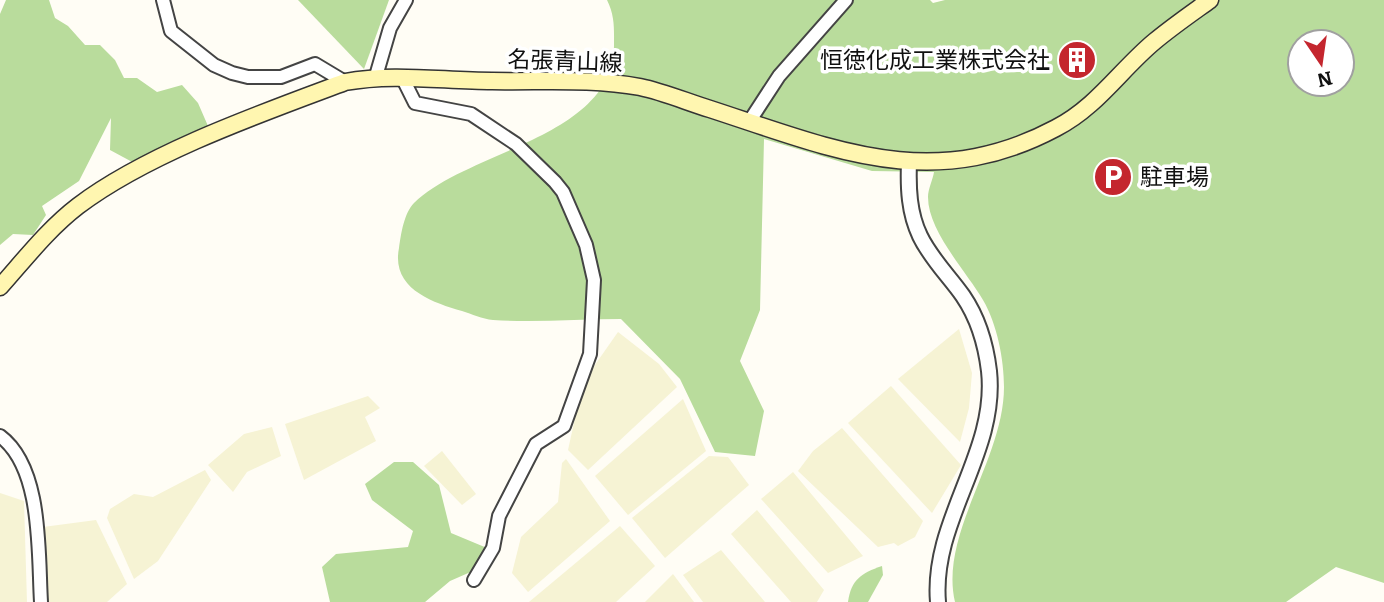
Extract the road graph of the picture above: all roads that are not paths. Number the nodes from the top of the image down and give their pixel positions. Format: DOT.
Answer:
graph roads {
  1 [pos="163,0"];
  2 [pos="406,0"];
  3 [pos="846,0"];
  4 [pos="1210,0"];
  5 [pos="376,76"];
  6 [pos="402,77"];
  7 [pos="345,82"];
  8 [pos="749,122"];
  9 [pos="909,163"];
  10 [pos="0,287"];
  11 [pos="0,436"];
  12 [pos="474,580"];
  13 [pos="41,602"];
  14 [pos="939,602"];
  1 -- 7 [label="street"];
  2 -- 5 [label="street"];
  3 -- 8 [label="street"];
  4 -- 9 [label="main road, 名張青山線"];
  5 -- 6 [label="main road, 名張青山線"];
  5 -- 7 [label="main road, 名張青山線"];
  6 -- 8 [label="main road, 名張青山線"];
  6 -- 12 [label="street"];
  7 -- 10 [label="main road, 名張青山線"];
  8 -- 9 [label="main road, 名張青山線"];
  9 -- 14 [label="street"];
  11 -- 13 [label="street"];
}
